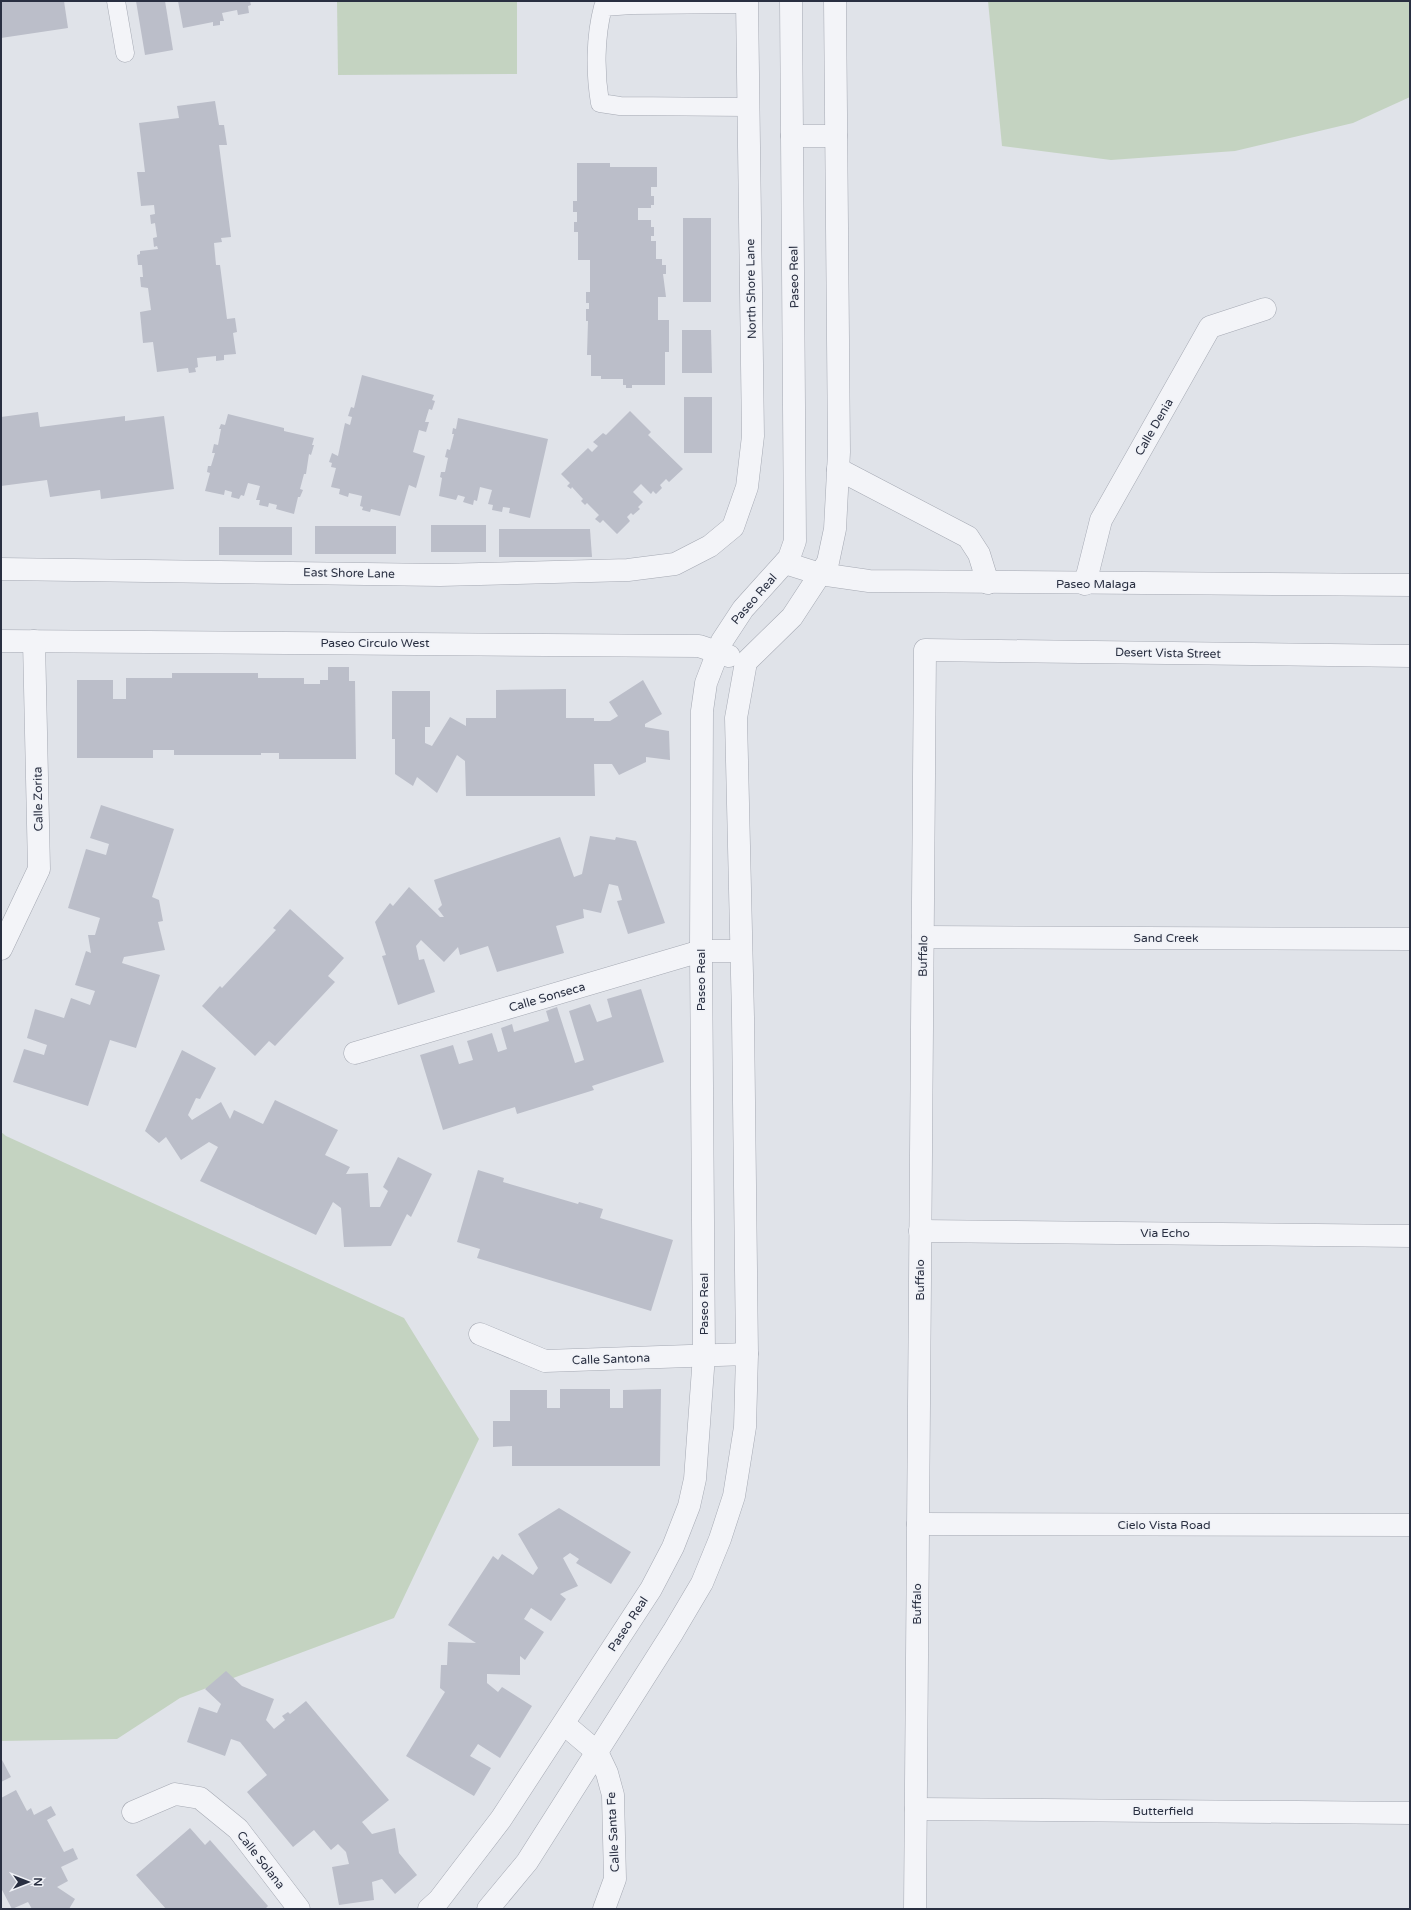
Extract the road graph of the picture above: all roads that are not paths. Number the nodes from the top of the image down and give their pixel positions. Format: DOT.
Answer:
graph roads {
  1 [pos="116,1"];
  2 [pos="791,1"];
  3 [pos="835,1"];
  4 [pos="632,3"];
  5 [pos="747,3"];
  6 [pos="125,53"];
  7 [pos="748,106"];
  8 [pos="792,136"];
  9 [pos="836,136"];
  10 [pos="1265,309"];
  11 [pos="838,469"];
  12 [pos="695,554"];
  13 [pos="785,563"];
  14 [pos="1,569"];
  15 [pos="820,574"];
  16 [pos="988,583"];
  17 [pos="1085,584"];
  18 [pos="1410,585"];
  19 [pos="34,640"];
  20 [pos="1,641"];
  21 [pos="925,650"];
  22 [pos="716,652"];
  23 [pos="1410,656"];
  24 [pos="746,662"];
  25 [pos="923,937"];
  26 [pos="1410,939"];
  27 [pos="1,949"];
  28 [pos="701,952"];
  29 [pos="741,952"];
  30 [pos="355,1053"];
  31 [pos="920,1231"];
  32 [pos="1410,1236"];
  33 [pos="480,1334"];
  34 [pos="747,1354"];
  35 [pos="704,1355"];
  36 [pos="918,1524"];
  37 [pos="1410,1525"];
  38 [pos="564,1724"];
  39 [pos="597,1752"];
  40 [pos="916,1809"];
  41 [pos="133,1812"];
  42 [pos="1410,1813"];
  43 [pos="437,1907"];
  44 [pos="299,1909"];
  45 [pos="488,1909"];
  46 [pos="604,1909"];
  47 [pos="915,1909"];
  1 -- 6 [label="lane"];
  2 -- 8 [label="street, Paseo Real"];
  3 -- 9 [label="street"];
  4 -- 5 [label="lane"];
  4 -- 7 [label="lane"];
  5 -- 7 [label="street, North Shore Lane"];
  7 -- 12 [label="street, North Shore Lane"];
  8 -- 9 [label="street"];
  8 -- 13 [label="street, Paseo Real"];
  9 -- 11 [label="street"];
  10 -- 17 [label="street, Calle Denia"];
  11 -- 15 [label="street"];
  11 -- 16 [label="street"];
  12 -- 14 [label="street, East Shore Lane"];
  13 -- 15 [label="street, Paseo Malaga"];
  13 -- 22 [label="street, Paseo Real"];
  15 -- 16 [label="street, Paseo Malaga"];
  15 -- 24 [label="street"];
  16 -- 17 [label="street, Paseo Malaga"];
  17 -- 18 [label="street, Paseo Malaga"];
  19 -- 20 [label="street, Paseo Circulo West"];
  19 -- 22 [label="street, Paseo Circulo West"];
  19 -- 27 [label="street, Calle Zorita"];
  21 -- 23 [label="street, Desert Vista Street"];
  21 -- 25 [label="street, Buffalo"];
  22 -- 24 [label="street, Paseo Circulo West"];
  22 -- 28 [label="street, Paseo Real"];
  24 -- 29 [label="street"];
  25 -- 26 [label="street, Sand Creek"];
  25 -- 31 [label="street, Buffalo"];
  28 -- 29 [label="street, Calle Sonseca"];
  28 -- 30 [label="street, Calle Sonseca"];
  28 -- 35 [label="street, Paseo Real"];
  29 -- 34 [label="street"];
  31 -- 32 [label="street, Via Echo"];
  31 -- 36 [label="street, Buffalo"];
  33 -- 35 [label="street, Calle Santona"];
  34 -- 35 [label="street, Calle Santona"];
  34 -- 39 [label="street"];
  35 -- 38 [label="street, Paseo Real"];
  36 -- 37 [label="street, Cielo Vista Road"];
  36 -- 40 [label="street, Buffalo"];
  38 -- 39 [label="street, Calle Santa Fe"];
  38 -- 43 [label="street, Paseo Real"];
  39 -- 45 [label="street"];
  39 -- 46 [label="street, Calle Santa Fe"];
  40 -- 42 [label="street, Butterfield"];
  40 -- 47 [label="street, Buffalo"];
  41 -- 44 [label="street, Calle Solana"];
}
